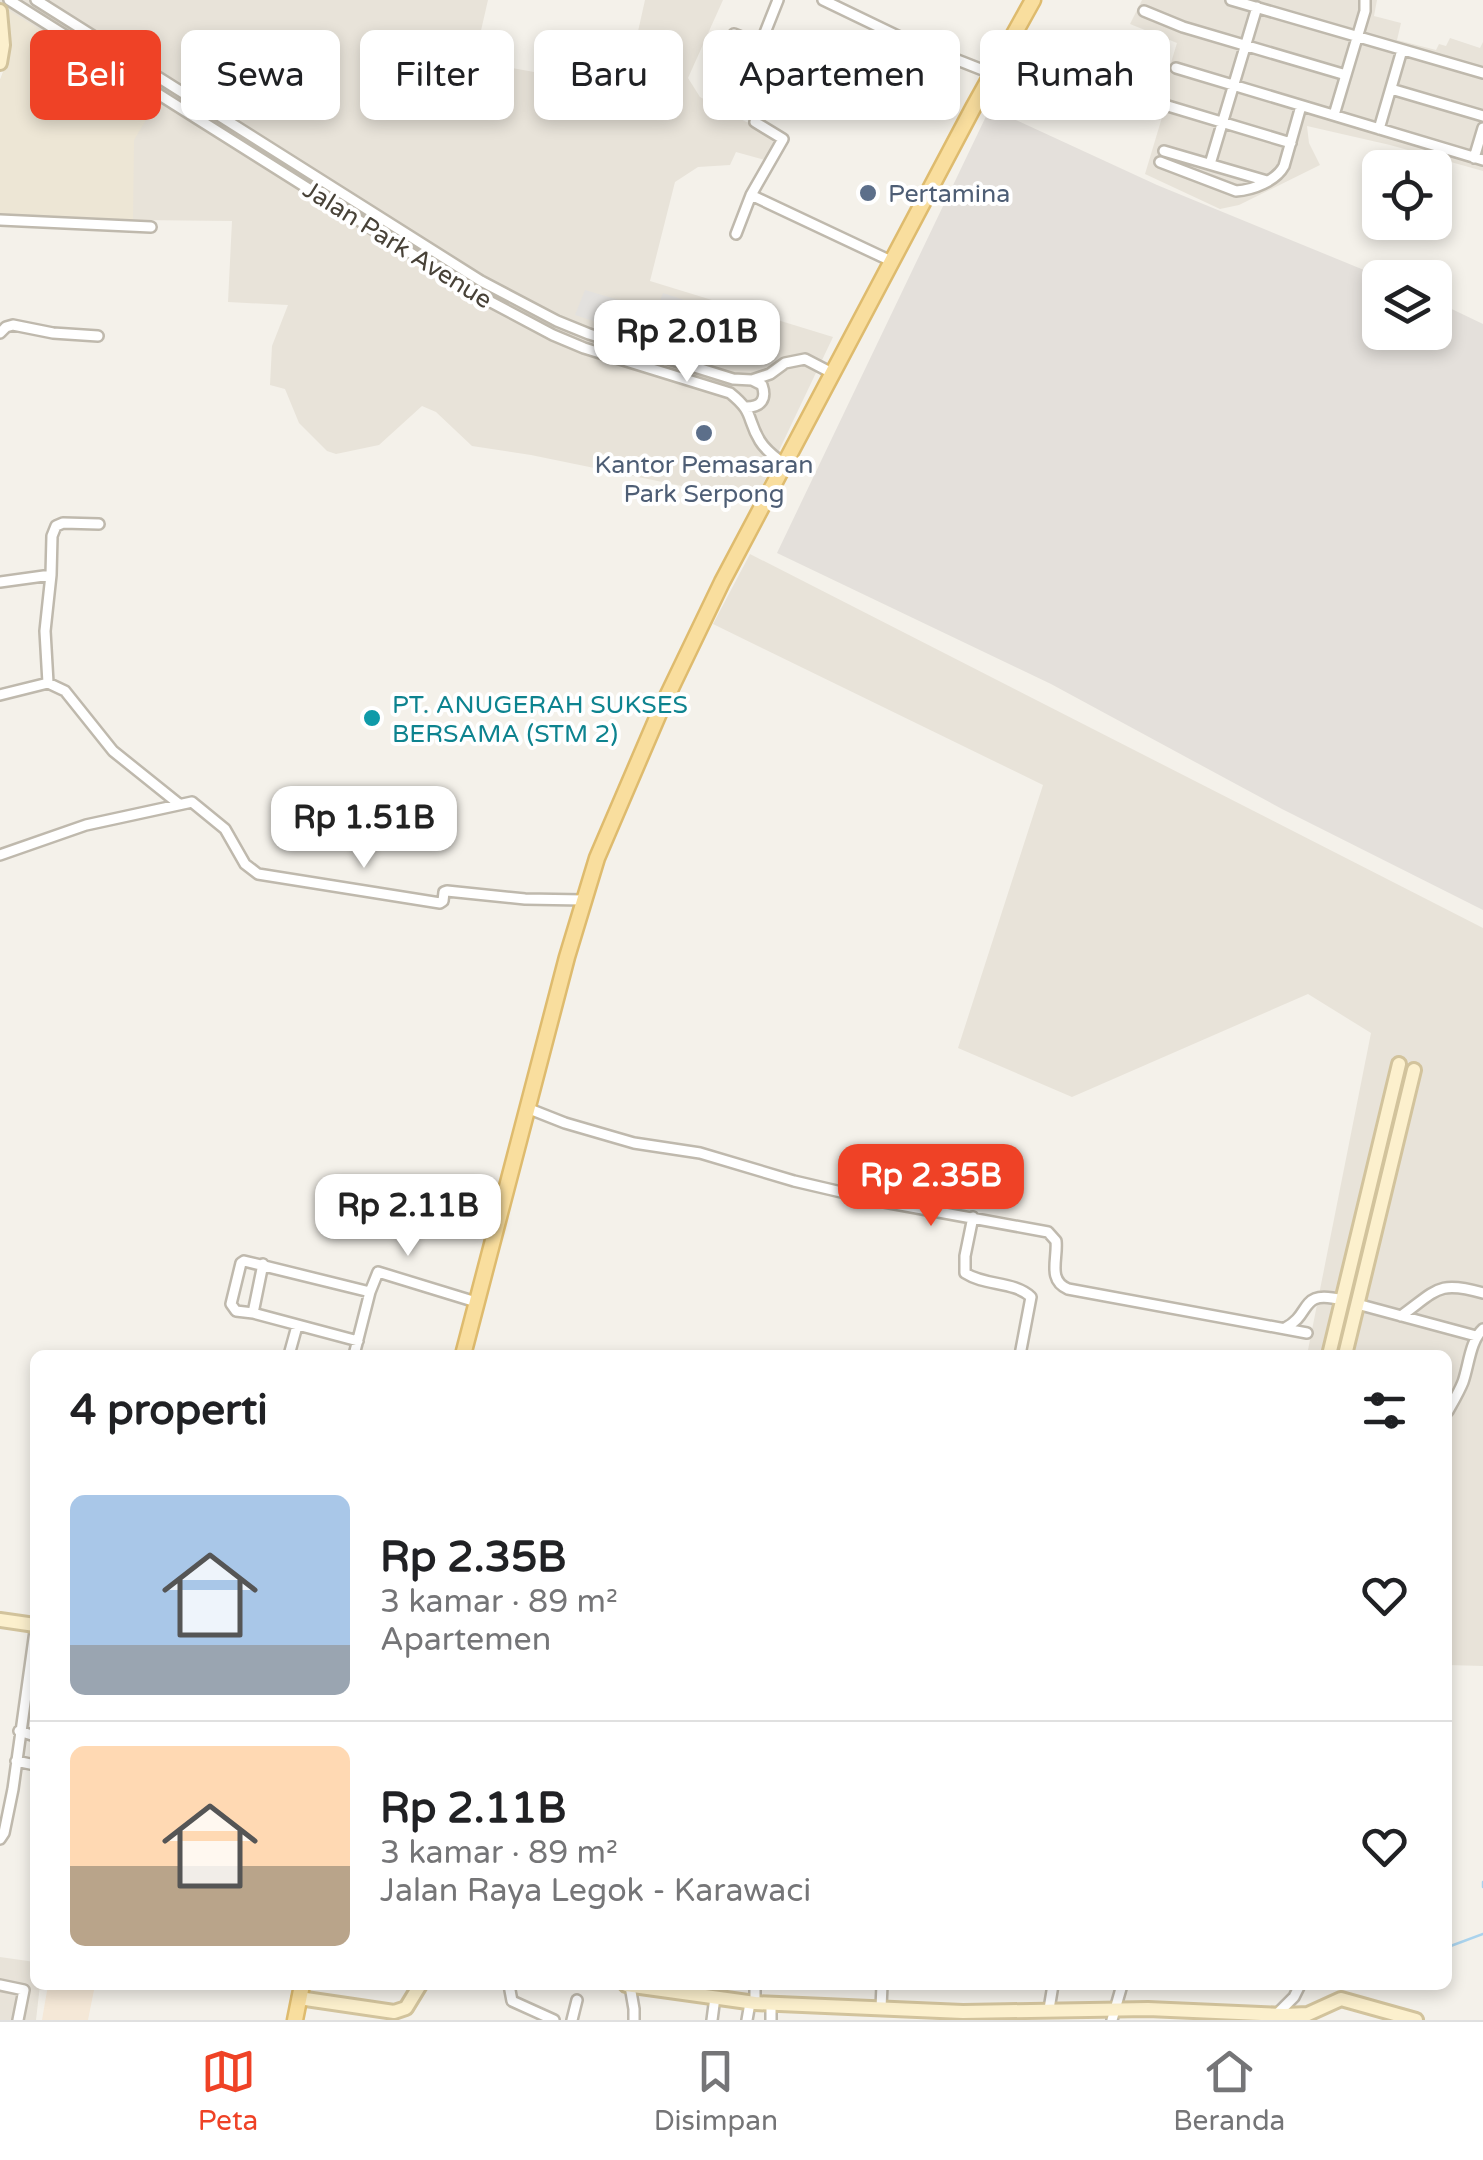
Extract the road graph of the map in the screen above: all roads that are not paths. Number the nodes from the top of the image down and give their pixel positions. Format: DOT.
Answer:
graph roads {
  1 [pos="9,0"];
  2 [pos="36,0"];
  3 [pos="778,0"];
  4 [pos="823,0"];
  5 [pos="1033,0"];
  6 [pos="1232,0"];
  7 [pos="1365,0"];
  8 [pos="1257,8"];
  9 [pos="1144,12"];
  10 [pos="0,18"];
  11 [pos="766,30"];
  12 [pos="1017,30"];
  13 [pos="1357,37"];
  14 [pos="1246,46"];
  15 [pos="1402,50"];
  16 [pos="0,64"];
  17 [pos="1176,68"];
  18 [pos="980,69"];
  19 [pos="1483,74"];
  20 [pos="1346,75"];
  21 [pos="1234,85"];
  22 [pos="1391,89"];
  23 [pos="980,96"];
  24 [pos="1302,106"];
  25 [pos="1170,108"];
  26 [pos="1334,116"];
  27 [pos="1483,116"];
  28 [pos="756,120"];
  29 [pos="1222,123"];
  30 [pos="1483,128"];
  31 [pos="1379,129"];
  32 [pos="1291,143"];
  33 [pos="1164,151"];
  34 [pos="1479,159"];
  35 [pos="1160,162"];
  36 [pos="1210,164"];
  37 [pos="1267,181"];
  38 [pos="751,195"];
  39 [pos="0,220"];
  40 [pos="151,227"];
  41 [pos="736,234"];
  42 [pos="891,261"];
  43 [pos="557,321"];
  44 [pos="572,327"];
  45 [pos="0,334"];
  46 [pos="553,335"];
  47 [pos="98,336"];
  48 [pos="566,341"];
  49 [pos="696,367"];
  50 [pos="832,373"];
  51 [pos="752,380"];
  52 [pos="692,382"];
  53 [pos="747,406"];
  54 [pos="784,464"];
  55 [pos="99,524"];
  56 [pos="51,575"];
  57 [pos="0,582"];
  58 [pos="48,684"];
  59 [pos="0,695"];
  60 [pos="180,804"];
  61 [pos="0,855"];
  62 [pos="583,900"];
  63 [pos="1399,1064"];
  64 [pos="1414,1070"];
  65 [pos="527,1108"];
  66 [pos="974,1217"];
  67 [pos="1357,1239"];
  68 [pos="1372,1243"];
  69 [pos="264,1264"];
  70 [pos="370,1292"];
  71 [pos="1483,1294"];
  72 [pos="1342,1300"];
  73 [pos="476,1302"];
  74 [pos="1357,1304"];
  75 [pos="253,1313"];
  76 [pos="1402,1316"];
  77 [pos="297,1326"];
  78 [pos="1283,1329"];
  79 [pos="1479,1332"];
  80 [pos="1307,1333"];
  81 [pos="358,1341"];
  82 [pos="290,1350"];
  83 [pos="355,1350"];
  84 [pos="464,1350"];
  85 [pos="1021,1350"];
  86 [pos="1330,1350"];
  87 [pos="1346,1350"];
  88 [pos="1452,1404"];
  89 [pos="0,1620"];
  90 [pos="30,1627"];
  91 [pos="30,1660"];
  92 [pos="19,1731"];
  93 [pos="30,1734"];
  94 [pos="16,1761"];
  95 [pos="30,1764"];
  96 [pos="0,1788"];
  97 [pos="13,1789"];
  98 [pos="0,1839"];
  99 [pos="0,1985"];
  100 [pos="417,1990"];
  101 [pos="510,1990"];
  102 [pos="629,1990"];
  103 [pos="663,1990"];
  104 [pos="754,1990"];
  105 [pos="882,1990"];
  106 [pos="1052,1990"];
  107 [pos="1120,1990"];
  108 [pos="1298,1990"];
  109 [pos="301,1992"];
  110 [pos="715,1996"];
  111 [pos="577,2000"];
  112 [pos="753,2003"];
  113 [pos="772,2004"];
  114 [pos="881,2008"];
  115 [pos="1049,2009"];
  116 [pos="909,2014"];
  117 [pos="1113,2015"];
  118 [pos="1193,2015"];
  119 [pos="1276,2015"];
  120 [pos="963,2016"];
  121 [pos="18,2020"];
  122 [pos="295,2020"];
  123 [pos="554,2020"];
  124 [pos="572,2020"];
  125 [pos="634,2020"];
  126 [pos="712,2020"];
  127 [pos="747,2020"];
  128 [pos="770,2020"];
  129 [pos="1416,2020"];
  1 -- 46 [label="street, Jalan Park Avenue"];
  2 -- 43 [label="street, Jalan Park Avenue"];
  3 -- 11 [label="street"];
  4 -- 18 [label="street"];
  5 -- 12 [label="main road"];
  6 -- 8 [label="street"];
  7 -- 13 [label="street"];
  8 -- 13 [label="street"];
  8 -- 14 [label="street"];
  9 -- 14 [label="street"];
  10 -- 16 [label="street"];
  13 -- 15 [label="street"];
  13 -- 20 [label="street"];
  14 -- 20 [label="street"];
  14 -- 21 [label="street"];
  15 -- 19 [label="street"];
  15 -- 22 [label="street"];
  17 -- 21 [label="street"];
  20 -- 26 [label="street"];
  21 -- 24 [label="street"];
  21 -- 29 [label="street"];
  22 -- 27 [label="street"];
  22 -- 31 [label="street"];
  23 -- 42 [label="main road"];
  24 -- 26 [label="street"];
  24 -- 32 [label="street"];
  25 -- 29 [label="street"];
  26 -- 31 [label="street"];
  28 -- 38 [label="street"];
  29 -- 32 [label="street"];
  29 -- 36 [label="street"];
  30 -- 34 [label="street"];
  31 -- 34 [label="street"];
  32 -- 37 [label="street"];
  33 -- 36 [label="street"];
  35 -- 37 [label="street"];
  36 -- 37 [label="street"];
  38 -- 41 [label="street"];
  38 -- 42 [label="street"];
  39 -- 40 [label="street"];
  42 -- 50 [label="main road"];
  43 -- 44 [label="street, Jalan Park Avenue"];
  43 -- 46 [label="street"];
  44 -- 48 [label="street"];
  44 -- 49 [label="street, Jalan Park Avenue"];
  45 -- 47 [label="street"];
  46 -- 48 [label="street, Jalan Park Avenue"];
  48 -- 52 [label="street, Jalan Park Avenue"];
  49 -- 51 [label="street, Jalan Park Avenue"];
  49 -- 52 [label="street"];
  50 -- 51 [label="street"];
  50 -- 54 [label="main road"];
  51 -- 53 [label="street"];
  52 -- 53 [label="street, Jalan Park Avenue"];
  53 -- 54 [label="street"];
  54 -- 62 [label="main road"];
  55 -- 56 [label="street"];
  56 -- 57 [label="street"];
  56 -- 58 [label="street"];
  58 -- 59 [label="street"];
  58 -- 60 [label="street"];
  60 -- 61 [label="street"];
  60 -- 62 [label="street"];
  62 -- 65 [label="main road"];
  63 -- 67 [label="street"];
  64 -- 68 [label="street"];
  65 -- 66 [label="street"];
  65 -- 73 [label="main road"];
  66 -- 78 [label="street"];
  66 -- 85 [label="street"];
  67 -- 68 [label="street"];
  67 -- 72 [label="street"];
  68 -- 74 [label="street"];
  69 -- 70 [label="street"];
  69 -- 75 [label="street"];
  69 -- 75 [label="street"];
  70 -- 73 [label="street"];
  70 -- 81 [label="street"];
  71 -- 76 [label="street"];
  72 -- 78 [label="street"];
  72 -- 86 [label="street"];
  73 -- 84 [label="main road"];
  74 -- 76 [label="street"];
  74 -- 87 [label="street"];
  75 -- 77 [label="street"];
  76 -- 79 [label="street"];
  77 -- 81 [label="street"];
  77 -- 82 [label="street"];
  78 -- 80 [label="street"];
  79 -- 88 [label="street"];
  81 -- 83 [label="street"];
  89 -- 90 [label="street"];
  91 -- 92 [label="street"];
  92 -- 93 [label="street"];
  92 -- 94 [label="street"];
  94 -- 95 [label="street"];
  94 -- 97 [label="street"];
  96 -- 97 [label="street"];
  97 -- 98 [label="street"];
  99 -- 121 [label="street"];
  100 -- 109 [label="street"];
  101 -- 123 [label="street"];
  102 -- 125 [label="street"];
  103 -- 110 [label="street"];
  104 -- 112 [label="street"];
  105 -- 114 [label="street"];
  106 -- 115 [label="street"];
  107 -- 117 [label="street"];
  108 -- 119 [label="street"];
  109 -- 122 [label="main road"];
  110 -- 112 [label="street"];
  110 -- 126 [label="street"];
  111 -- 124 [label="street"];
  112 -- 113 [label="street"];
  112 -- 127 [label="street"];
  113 -- 114 [label="street"];
  113 -- 128 [label="street"];
  114 -- 116 [label="street"];
  115 -- 117 [label="street"];
  115 -- 120 [label="street"];
  116 -- 120 [label="street"];
  117 -- 118 [label="street"];
  118 -- 119 [label="street"];
  119 -- 129 [label="street"];
}
